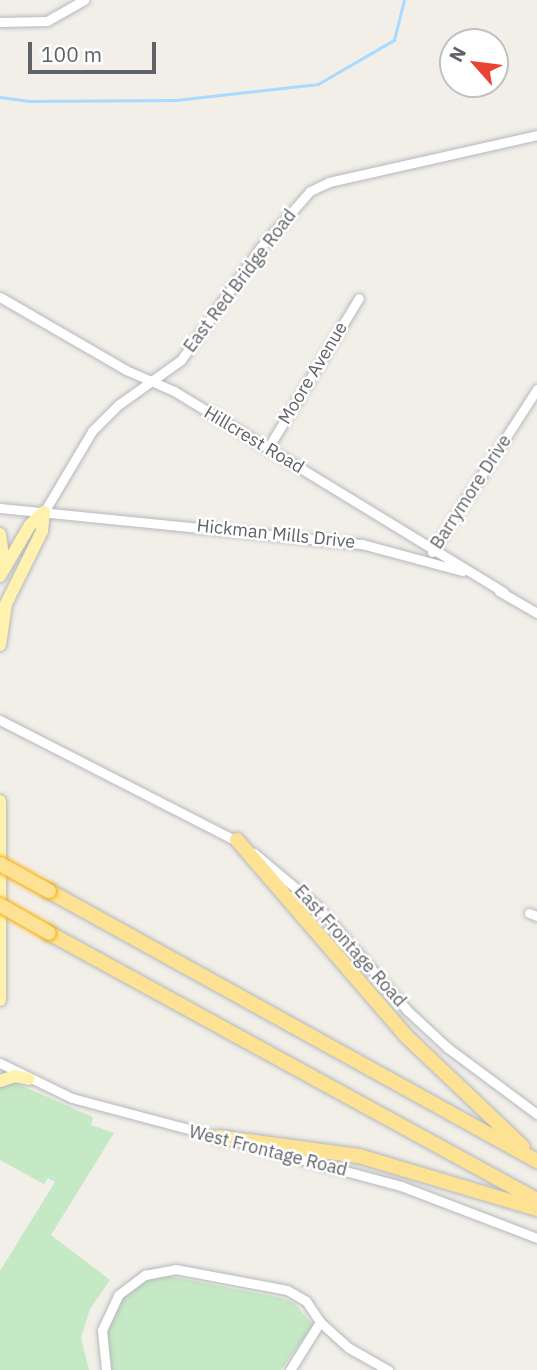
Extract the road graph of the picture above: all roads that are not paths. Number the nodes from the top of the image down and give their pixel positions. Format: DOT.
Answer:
graph roads {
  1 [pos="84,0"];
  2 [pos="0,22"];
  3 [pos="537,135"];
  4 [pos="0,297"];
  5 [pos="359,298"];
  6 [pos="154,383"];
  7 [pos="537,389"];
  8 [pos="268,448"];
  9 [pos="0,508"];
  10 [pos="44,512"];
  11 [pos="0,534"];
  12 [pos="434,549"];
  13 [pos="428,560"];
  14 [pos="2,573"];
  15 [pos="503,592"];
  16 [pos="537,613"];
  17 [pos="0,645"];
  18 [pos="0,720"];
  19 [pos="0,800"];
  20 [pos="237,841"];
  21 [pos="0,864"];
  22 [pos="0,905"];
  23 [pos="0,1000"];
  24 [pos="0,1063"];
  25 [pos="29,1079"];
  26 [pos="0,1081"];
  27 [pos="537,1114"];
  28 [pos="218,1138"];
  29 [pos="537,1160"];
  30 [pos="537,1200"];
  31 [pos="537,1209"];
  32 [pos="537,1238"];
  33 [pos="320,1322"];
  34 [pos="106,1370"];
  35 [pos="290,1370"];
  36 [pos="388,1370"];
  1 -- 2 [label="street"];
  3 -- 6 [label="street, East Red Bridge Road"];
  4 -- 6 [label="street, Hillcrest Road"];
  5 -- 8 [label="street, Moore Avenue"];
  6 -- 8 [label="street, Hillcrest Road"];
  6 -- 10 [label="street, East Red Bridge Road"];
  7 -- 12 [label="street, Barrymore Drive"];
  8 -- 12 [label="street, Hillcrest Road"];
  9 -- 10 [label="street, Hickman Mills Drive"];
  10 -- 13 [label="street, Hickman Mills Drive"];
  10 -- 14 [label="main road, East Red Bridge Road"];
  10 -- 17 [label="main road, East Red Bridge Road"];
  11 -- 14 [label="main road"];
  12 -- 13 [label="street, Barrymore Drive"];
  12 -- 15 [label="street, Hillcrest Road"];
  13 -- 15 [label="street, Hickman Mills Drive"];
  15 -- 16 [label="street, Hickman Mills Drive"];
  18 -- 20 [label="street, East Frontage Road"];
  19 -- 23 [label="main road"];
  20 -- 27 [label="street, East Frontage Road"];
  20 -- 29 [label="highway"];
  21 -- 29 [label="highway, bridge"];
  22 -- 30 [label="highway, bridge"];
  24 -- 25 [label="street, West Frontage Road"];
  25 -- 26 [label="main road"];
  25 -- 28 [label="street, West Frontage Road"];
  28 -- 31 [label="highway"];
  28 -- 32 [label="street, West Frontage Road"];
  33 -- 34 [label="street"];
  33 -- 35 [label="street"];
  33 -- 36 [label="street"];
}
